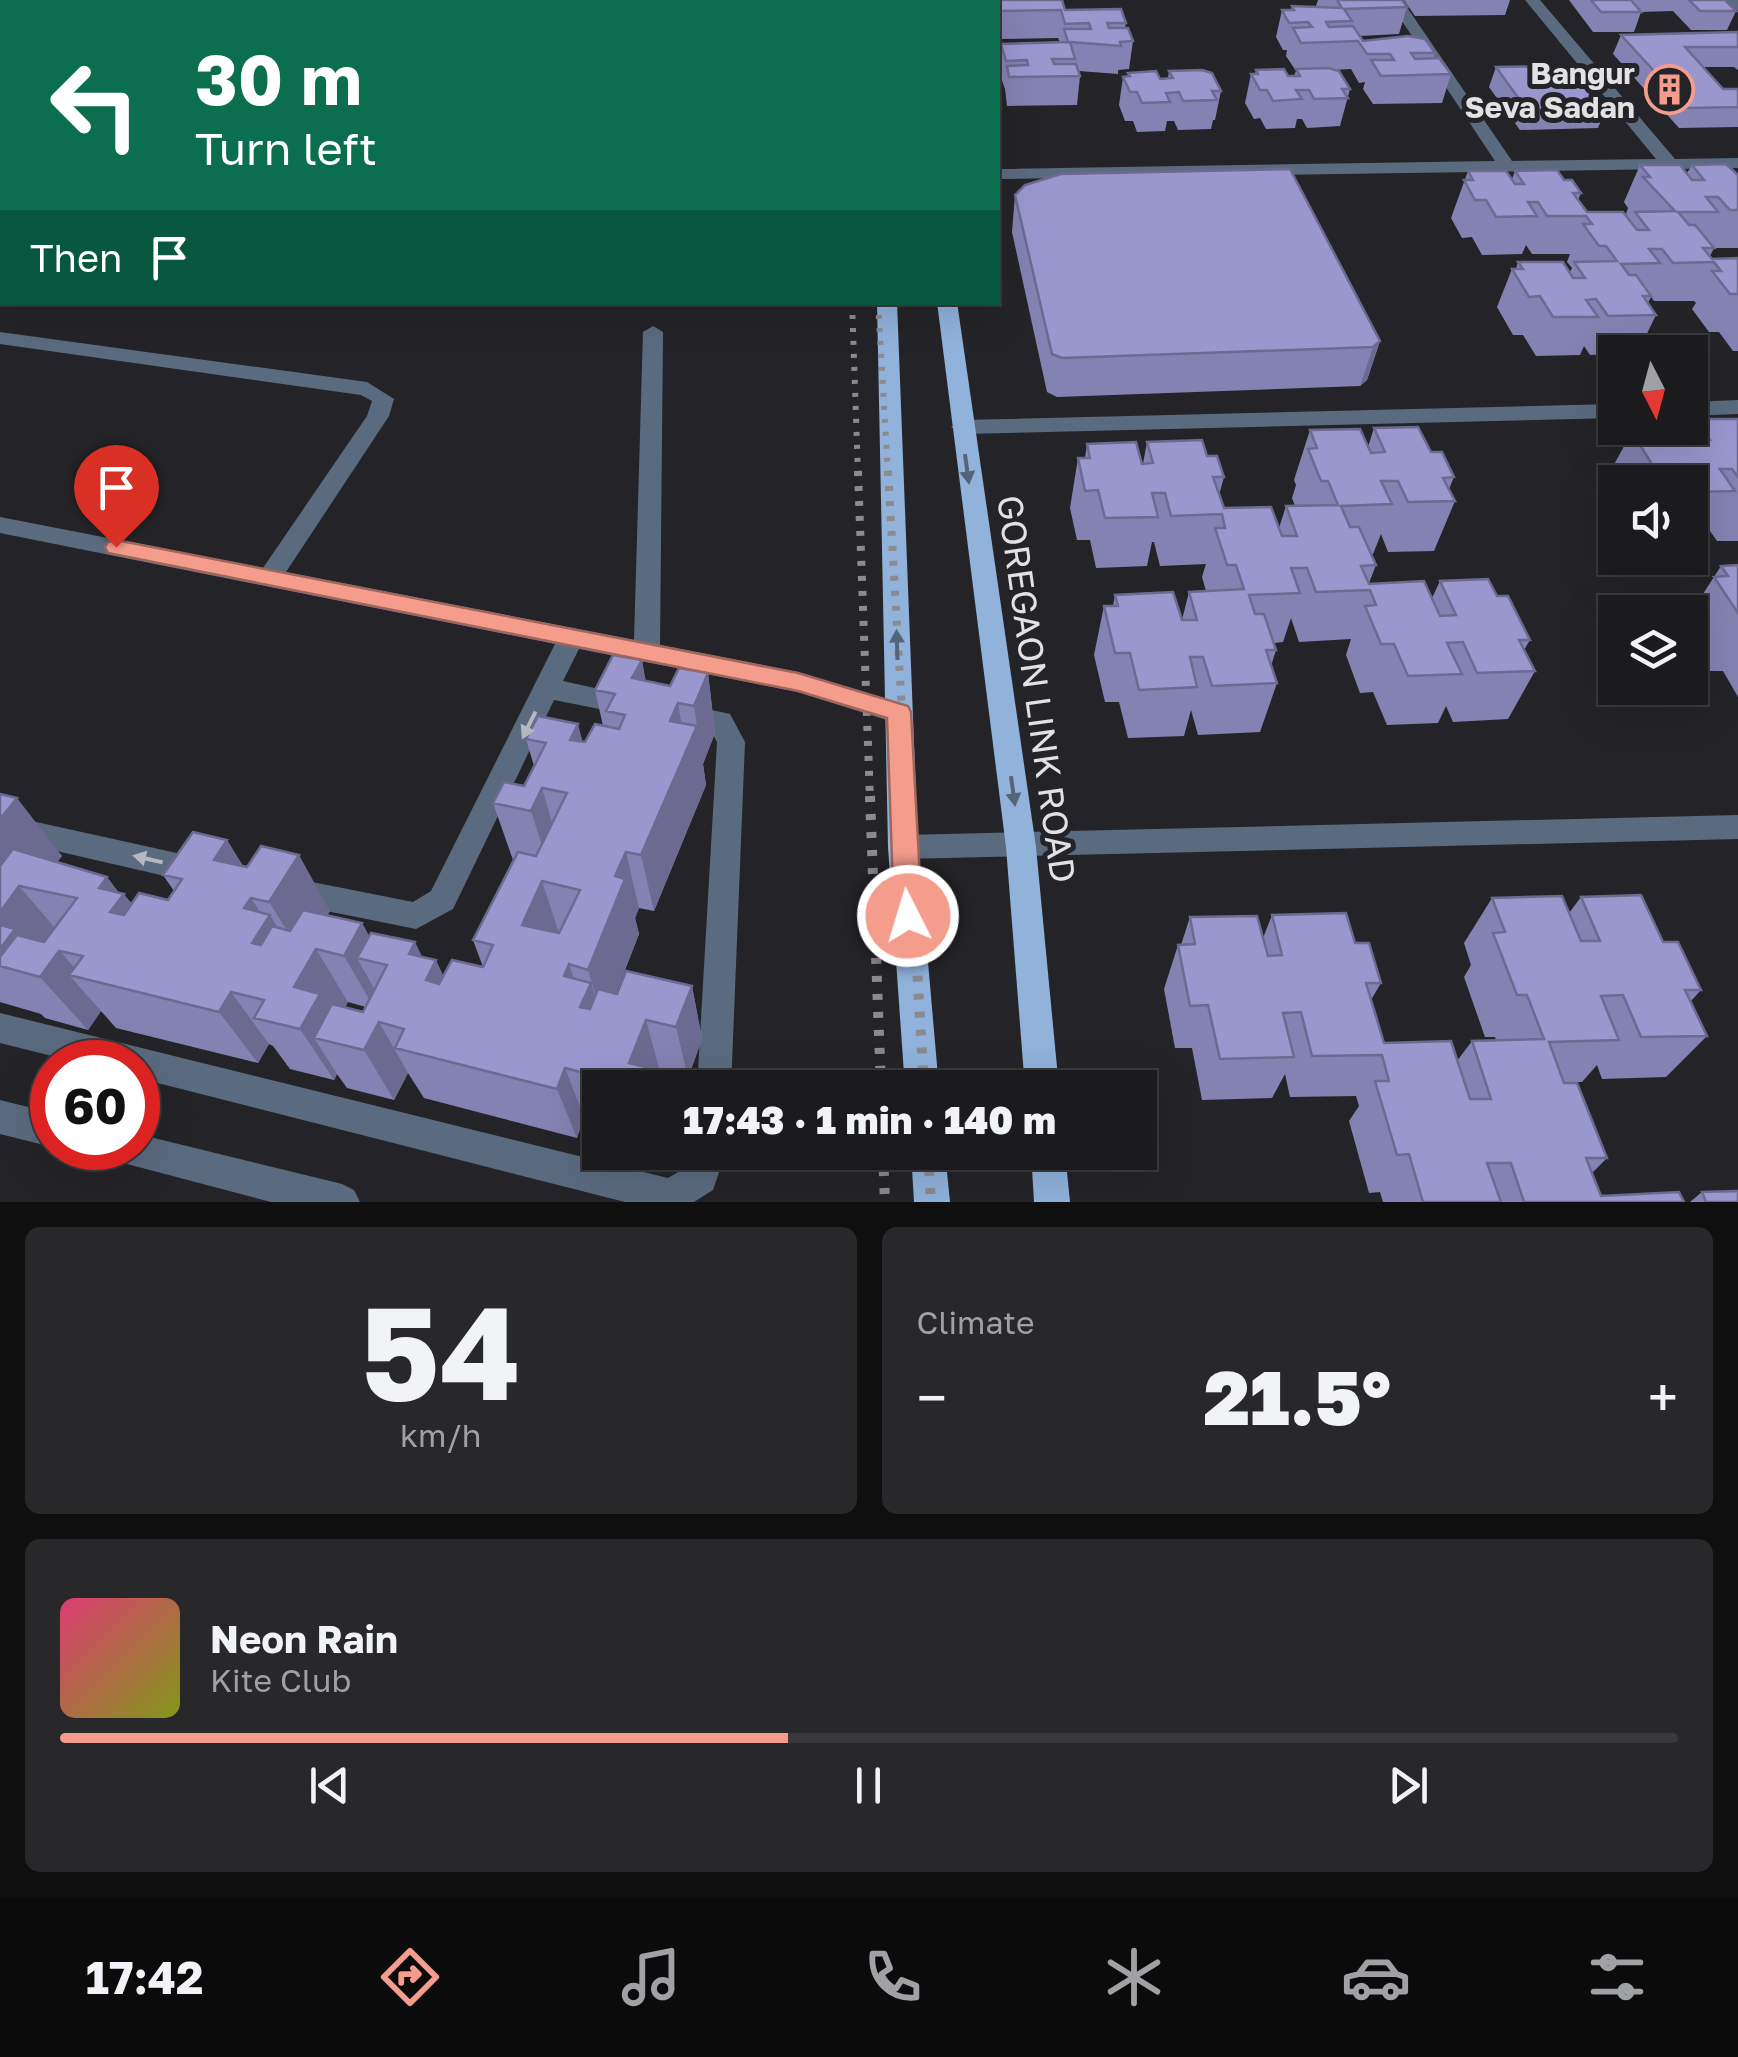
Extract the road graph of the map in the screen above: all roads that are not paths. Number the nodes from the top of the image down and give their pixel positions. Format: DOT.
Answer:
graph roads {
  1 [pos="1395,0"];
  2 [pos="1532,0"];
  3 [pos="1731,0"];
  4 [pos="1738,7"];
  5 [pos="1669,163"];
  6 [pos="1730,163"];
  7 [pos="1507,166"];
  8 [pos="1000,174"];
  9 [pos="1738,182"];
  10 [pos="888,305"];
  11 [pos="947,305"];
  12 [pos="653,332"];
  13 [pos="0,338"];
  14 [pos="1738,408"];
  15 [pos="1708,409"];
  16 [pos="1598,410"];
  17 [pos="962,427"];
  18 [pos="0,525"];
  19 [pos="270,577"];
  20 [pos="572,638"];
  21 [pos="647,654"];
  22 [pos="547,688"];
  23 [pos="899,712"];
  24 [pos="0,826"];
  25 [pos="1738,828"];
  26 [pos="1021,847"];
  27 [pos="903,848"];
  28 [pos="224,876"];
  29 [pos="261,885"];
  30 [pos="0,1028"];
  31 [pos="715,1070"];
  32 [pos="921,1070"];
  33 [pos="1040,1070"];
  34 [pos="0,1116"];
  35 [pos="30,1124"];
  36 [pos="160,1157"];
  37 [pos="703,1170"];
  38 [pos="929,1170"];
  39 [pos="1049,1170"];
  40 [pos="641,1196"];
  41 [pos="342,1202"];
  42 [pos="932,1202"];
  43 [pos="1052,1202"];
  1 -- 7 [label="street"];
  2 -- 5 [label="street"];
  3 -- 4 [label="street"];
  5 -- 6 [label="street"];
  5 -- 7 [label="street"];
  6 -- 9 [label="street"];
  7 -- 8 [label="street"];
  23 -- 10 [label="main road, one-way"];
  11 -- 17 [label="main road, GOREGAON LINK ROAD"];
  12 -- 21 [label="street"];
  13 -- 19 [label="street"];
  14 -- 15 [label="street"];
  16 -- 17 [label="street"];
  17 -- 26 [label="main road, GOREGAON LINK ROAD, one-way"];
  18 -- 19 [label="street"];
  19 -- 20 [label="street"];
  20 -- 21 [label="street"];
  20 -- 22 [label="street"];
  21 -- 23 [label="street"];
  22 -- 29 [label="street, one-way"];
  22 -- 31 [label="street"];
  23 -- 27 [label="main road"];
  28 -- 24 [label="street, one-way"];
  25 -- 26 [label="street"];
  26 -- 27 [label="street"];
  26 -- 33 [label="main road, GOREGAON LINK ROAD"];
  27 -- 32 [label="main road"];
  30 -- 40 [label="street"];
  34 -- 35 [label="street"];
  36 -- 41 [label="street"];
  37 -- 40 [label="street"];
  38 -- 42 [label="main road"];
  39 -- 43 [label="main road"];
}
